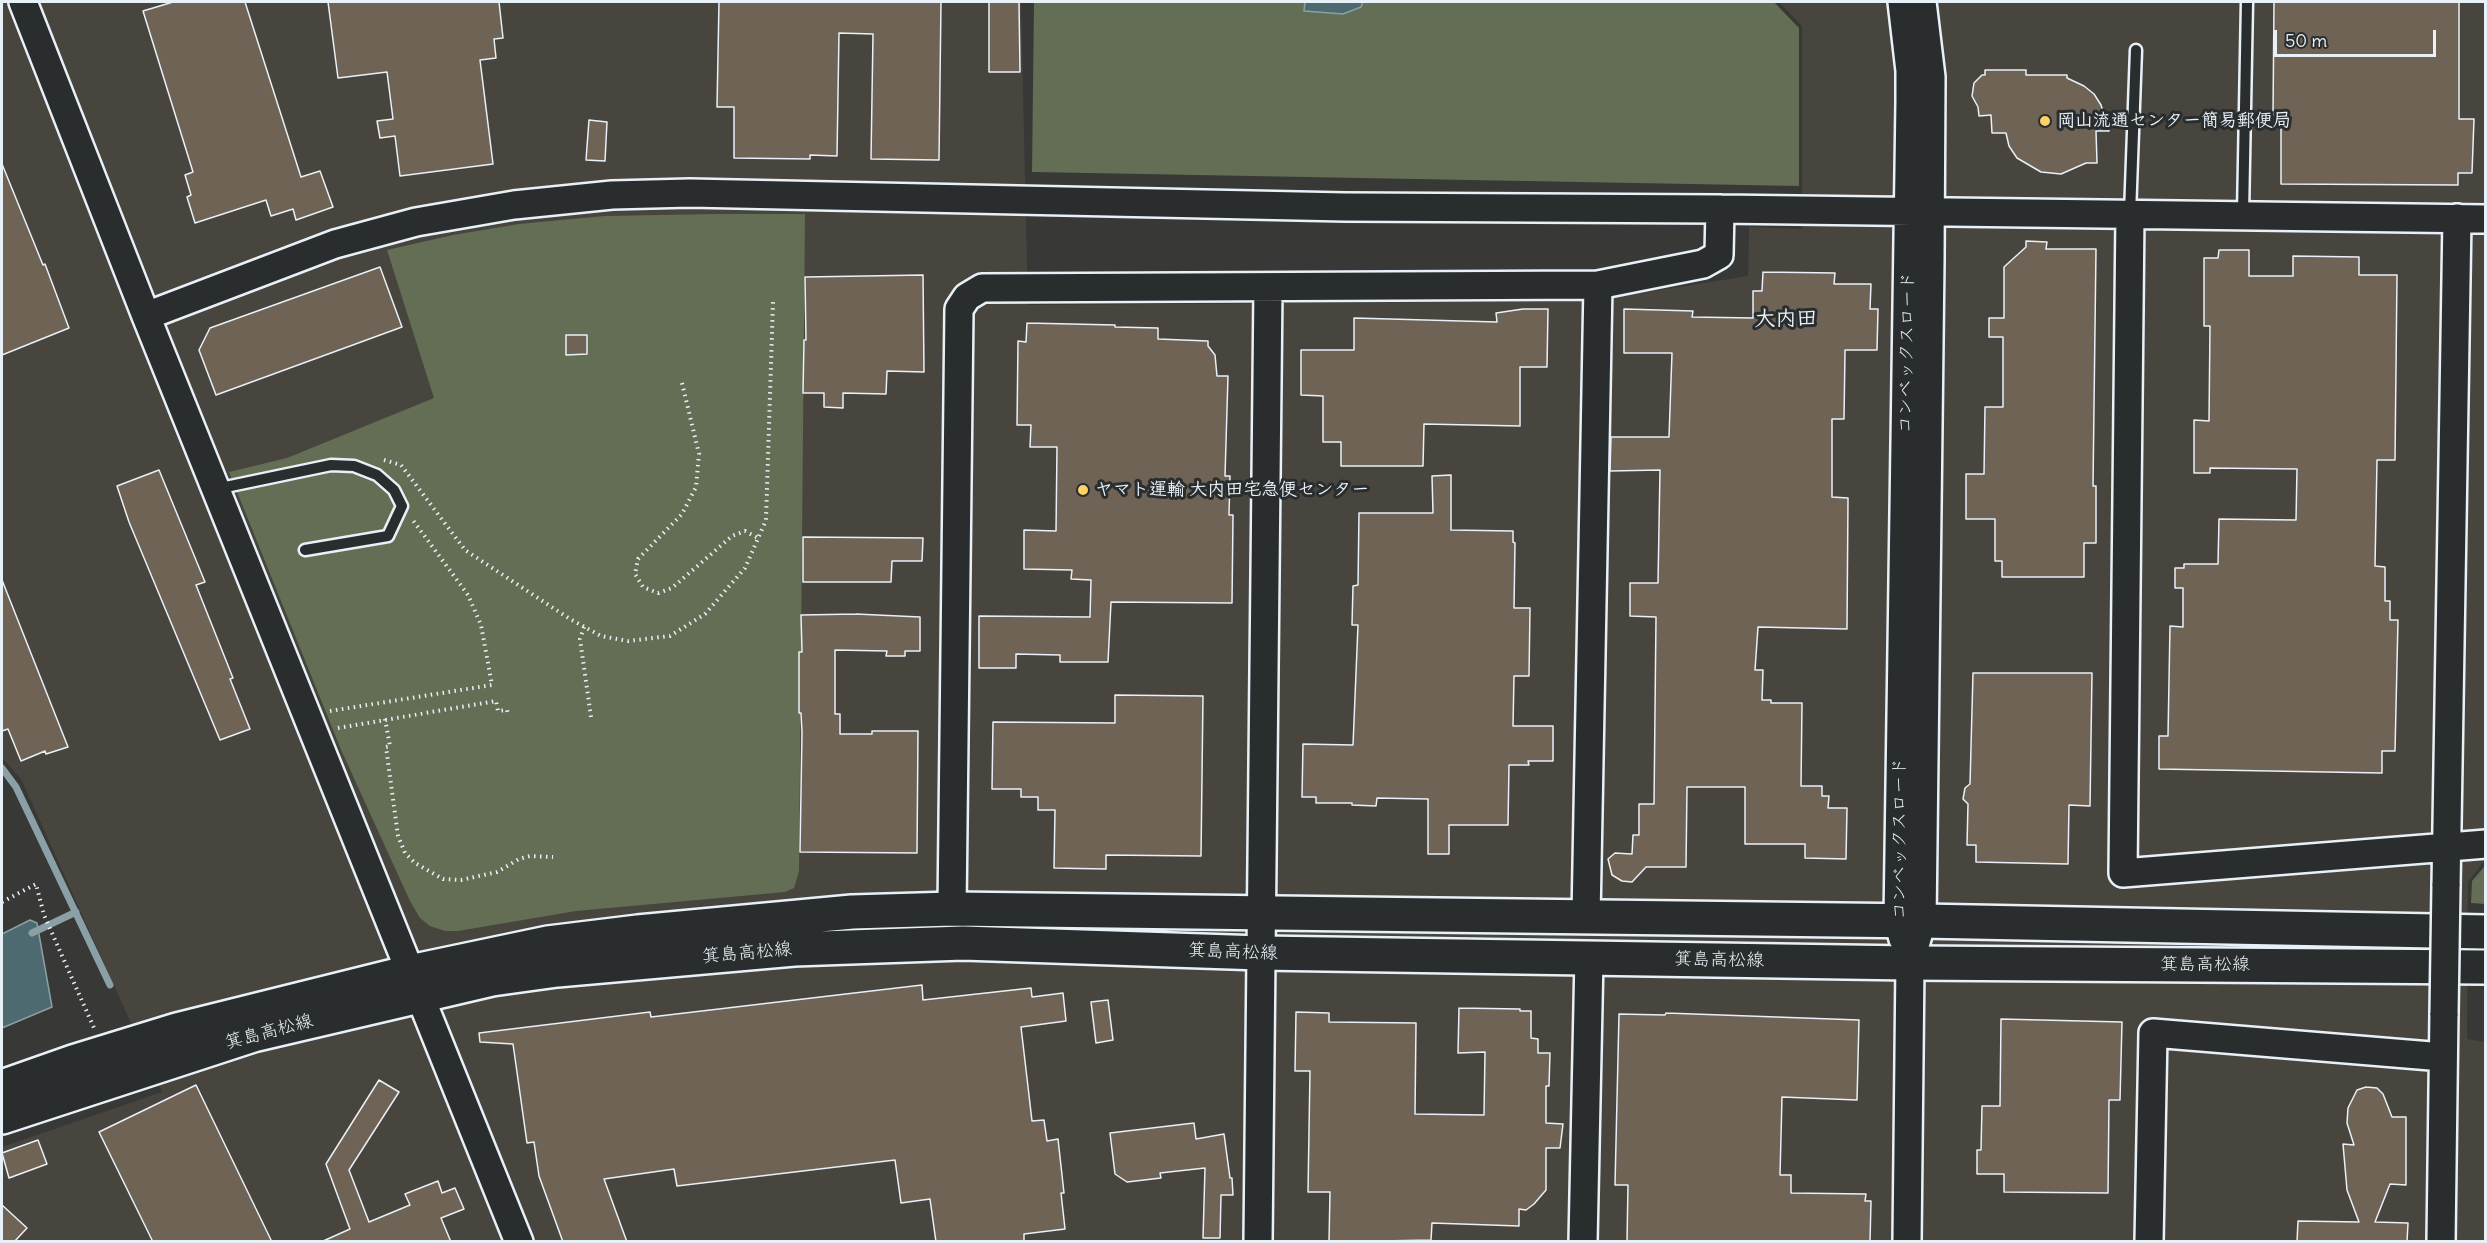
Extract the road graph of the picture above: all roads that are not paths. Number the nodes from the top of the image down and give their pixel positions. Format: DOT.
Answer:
graph roads {
  1 [pos="23,2"];
  2 [pos="1902,2"];
  3 [pos="1922,2"];
  4 [pos="2247,2"];
  5 [pos="2136,50"];
  6 [pos="1720,209"];
  7 [pos="1919,211"];
  8 [pos="2130,214"];
  9 [pos="2243,215"];
  10 [pos="2457,218"];
  11 [pos="2486,219"];
  12 [pos="1598,285"];
  13 [pos="1268,287"];
  14 [pos="146,316"];
  15 [pos="216,489"];
  16 [pos="305,549"];
  17 [pos="2486,844"];
  18 [pos="2448,846"];
  19 [pos="952,909"];
  20 [pos="1261,913"];
  21 [pos="1586,917"];
  22 [pos="1910,921"];
  23 [pos="2486,932"];
  24 [pos="1261,953"];
  25 [pos="1589,957"];
  26 [pos="1910,963"];
  27 [pos="2486,967"];
  28 [pos="415,984"];
  29 [pos="2443,1057"];
  30 [pos="2,1087"];
  31 [pos="2,1117"];
  32 [pos="519,1242"];
  33 [pos="1258,1242"];
  34 [pos="1583,1242"];
  35 [pos="1907,1242"];
  36 [pos="2149,1242"];
  37 [pos="2441,1242"];
  1 -- 14 [label="street"];
  2 -- 7 [label="street, コンベックスロード"];
  3 -- 7 [label="street, コンベックスロード"];
  4 -- 9 [label="lane"];
  5 -- 8 [label="lane"];
  6 -- 7 [label="street"];
  6 -- 12 [label="street"];
  6 -- 14 [label="street"];
  7 -- 8 [label="street"];
  7 -- 22 [label="street, コンベックスロード"];
  8 -- 9 [label="street"];
  8 -- 18 [label="street"];
  9 -- 10 [label="street"];
  10 -- 11 [label="street"];
  10 -- 18 [label="street"];
  12 -- 13 [label="street"];
  12 -- 21 [label="street"];
  13 -- 19 [label="street"];
  13 -- 20 [label="street"];
  14 -- 15 [label="street"];
  15 -- 16 [label="lane"];
  15 -- 28 [label="street"];
  17 -- 18 [label="street"];
  18 -- 29 [label="street, bridge"];
  19 -- 20 [label="main road, 箕島高松線"];
  19 -- 28 [label="main road, 箕島高松線"];
  20 -- 21 [label="main road, 箕島高松線"];
  20 -- 24 [label="street"];
  21 -- 22 [label="main road, 箕島高松線"];
  22 -- 23 [label="main road, 箕島高松線"];
  22 -- 26 [label="street, コンベックスロード"];
  24 -- 25 [label="main road, 箕島高松線"];
  24 -- 28 [label="main road, 箕島高松線"];
  24 -- 33 [label="street"];
  25 -- 26 [label="main road, 箕島高松線"];
  25 -- 34 [label="street"];
  26 -- 27 [label="main road, 箕島高松線"];
  26 -- 35 [label="street, コンベックスロード"];
  28 -- 30 [label="main road, 箕島高松線"];
  28 -- 31 [label="main road, 箕島高松線"];
  28 -- 32 [label="street"];
  29 -- 36 [label="street"];
  29 -- 37 [label="street"];
}
